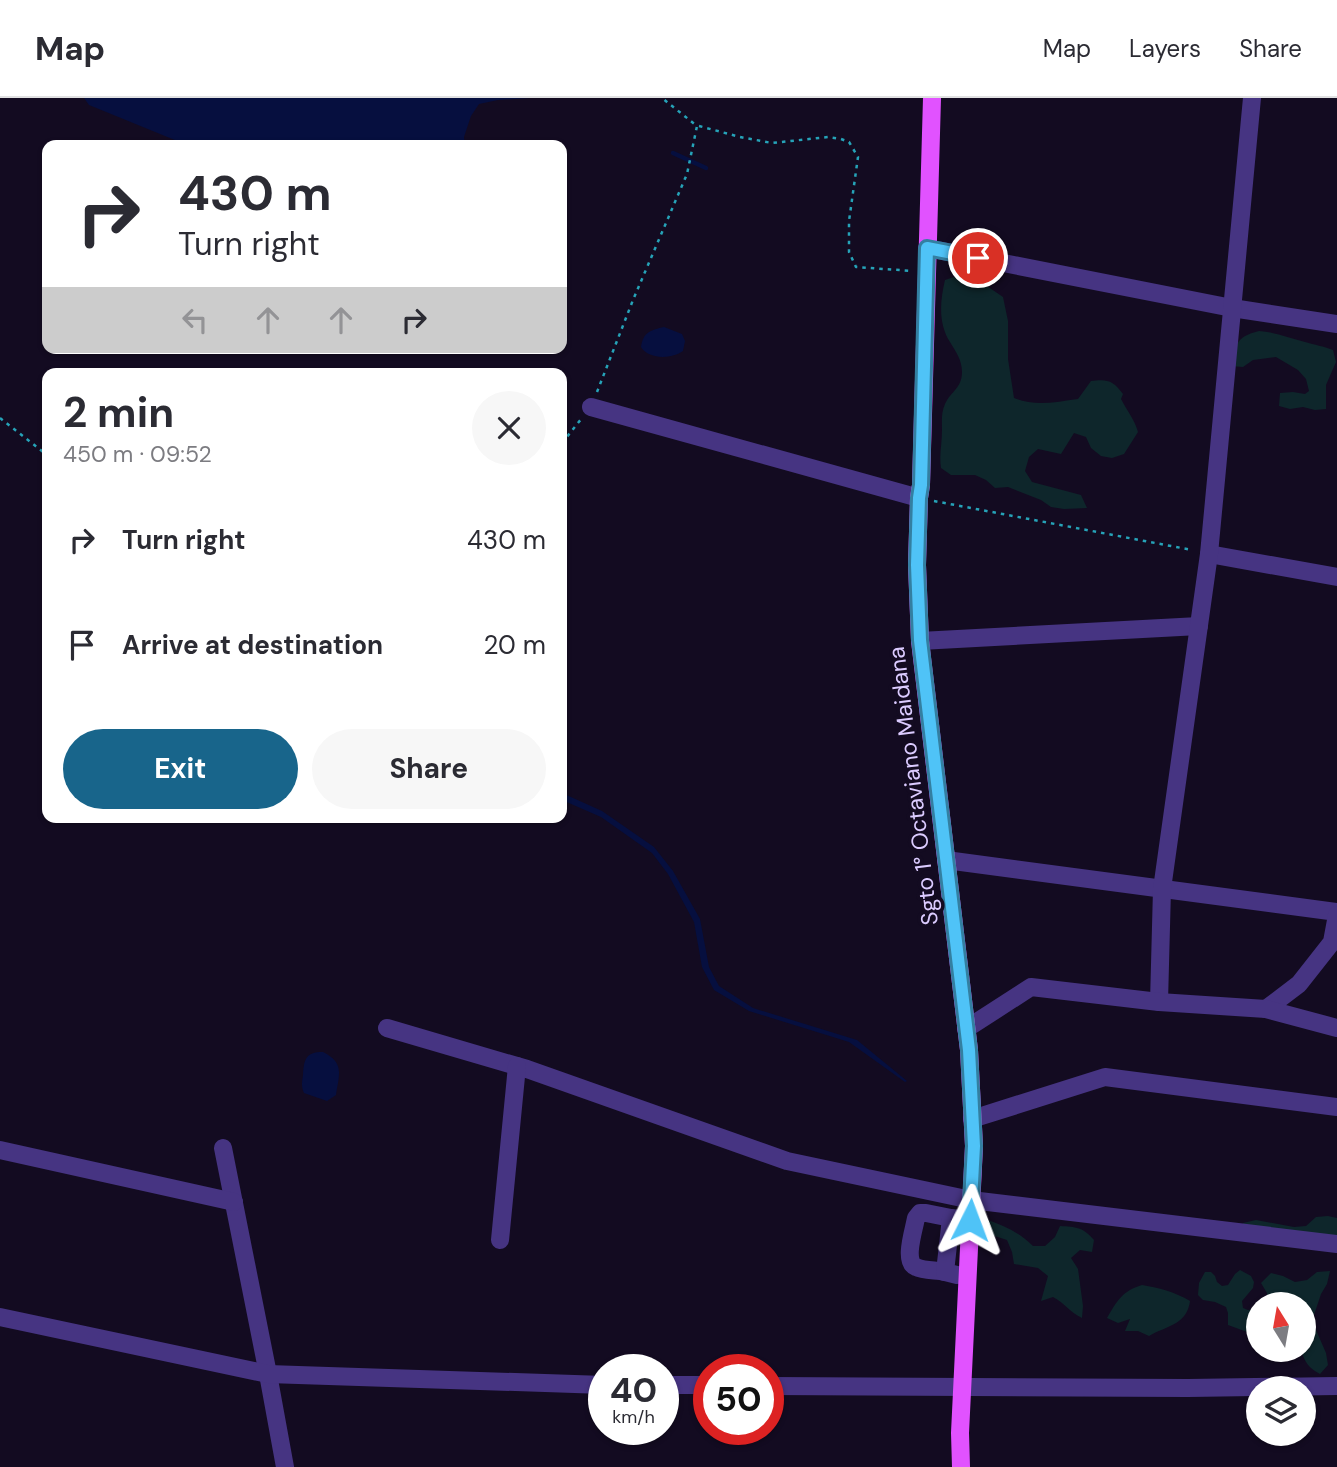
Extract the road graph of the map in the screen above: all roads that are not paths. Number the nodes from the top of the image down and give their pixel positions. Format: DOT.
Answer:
graph roads {
  1 [pos="932,98"];
  2 [pos="1252,98"];
  3 [pos="927,248"];
  4 [pos="1232,308"];
  5 [pos="1337,324"];
  6 [pos="591,407"];
  7 [pos="919,498"];
  8 [pos="1209,554"];
  9 [pos="1337,577"];
  10 [pos="1199,626"];
  11 [pos="920,640"];
  12 [pos="946,860"];
  13 [pos="1162,889"];
  14 [pos="1337,914"];
  15 [pos="1159,1002"];
  16 [pos="1266,1009"];
  17 [pos="387,1028"];
  18 [pos="1337,1028"];
  19 [pos="966,1029"];
  20 [pos="517,1066"];
  21 [pos="1337,1107"];
  22 [pos="972,1119"];
  23 [pos="223,1147"];
  24 [pos="0,1150"];
  25 [pos="971,1200"];
  26 [pos="234,1202"];
  27 [pos="951,1218"];
  28 [pos="970,1220"];
  29 [pos="500,1240"];
  30 [pos="1337,1244"];
  31 [pos="945,1272"];
  32 [pos="967,1277"];
  33 [pos="0,1317"];
  34 [pos="268,1374"];
  35 [pos="588,1384"];
  36 [pos="784,1386"];
  37 [pos="962,1386"];
  38 [pos="1337,1386"];
  39 [pos="285,1467"];
  40 [pos="961,1467"];
  1 -- 3 [label="main road, Sgto 1° Octaviano Maidana"];
  2 -- 4 [label="street"];
  3 -- 4 [label="street"];
  3 -- 7 [label="main road, Sgto 1° Octaviano Maidana"];
  4 -- 5 [label="street"];
  4 -- 8 [label="street"];
  6 -- 7 [label="street"];
  7 -- 11 [label="main road, Sgto 1° Octaviano Maidana"];
  8 -- 9 [label="street"];
  8 -- 10 [label="street"];
  10 -- 11 [label="street"];
  10 -- 13 [label="street"];
  11 -- 12 [label="main road, Sgto 1° Octaviano Maidana"];
  12 -- 13 [label="street"];
  12 -- 19 [label="main road, Sgto 1° Octaviano Maidana"];
  13 -- 14 [label="street"];
  13 -- 15 [label="street"];
  14 -- 16 [label="street"];
  15 -- 16 [label="street"];
  15 -- 19 [label="street"];
  16 -- 18 [label="street"];
  17 -- 20 [label="street"];
  19 -- 22 [label="main road, Sgto 1° Octaviano Maidana"];
  20 -- 25 [label="street"];
  20 -- 29 [label="street"];
  21 -- 22 [label="street"];
  22 -- 25 [label="main road, Sgto 1° Octaviano Maidana"];
  23 -- 26 [label="street"];
  24 -- 26 [label="street"];
  25 -- 28 [label="main road, Sgto 1° Octaviano Maidana"];
  25 -- 30 [label="street"];
  26 -- 34 [label="street"];
  27 -- 28 [label="street"];
  27 -- 31 [label="street"];
  27 -- 31 [label="street"];
  28 -- 32 [label="main road, Sgto 1° Octaviano Maidana"];
  31 -- 32 [label="street"];
  32 -- 37 [label="main road, Sgto 1° Octaviano Maidana"];
  33 -- 34 [label="street"];
  34 -- 35 [label="street"];
  34 -- 39 [label="street"];
  36 -- 37 [label="street"];
  37 -- 38 [label="street"];
  37 -- 40 [label="main road, Sgto 1° Octaviano Maidana"];
}
